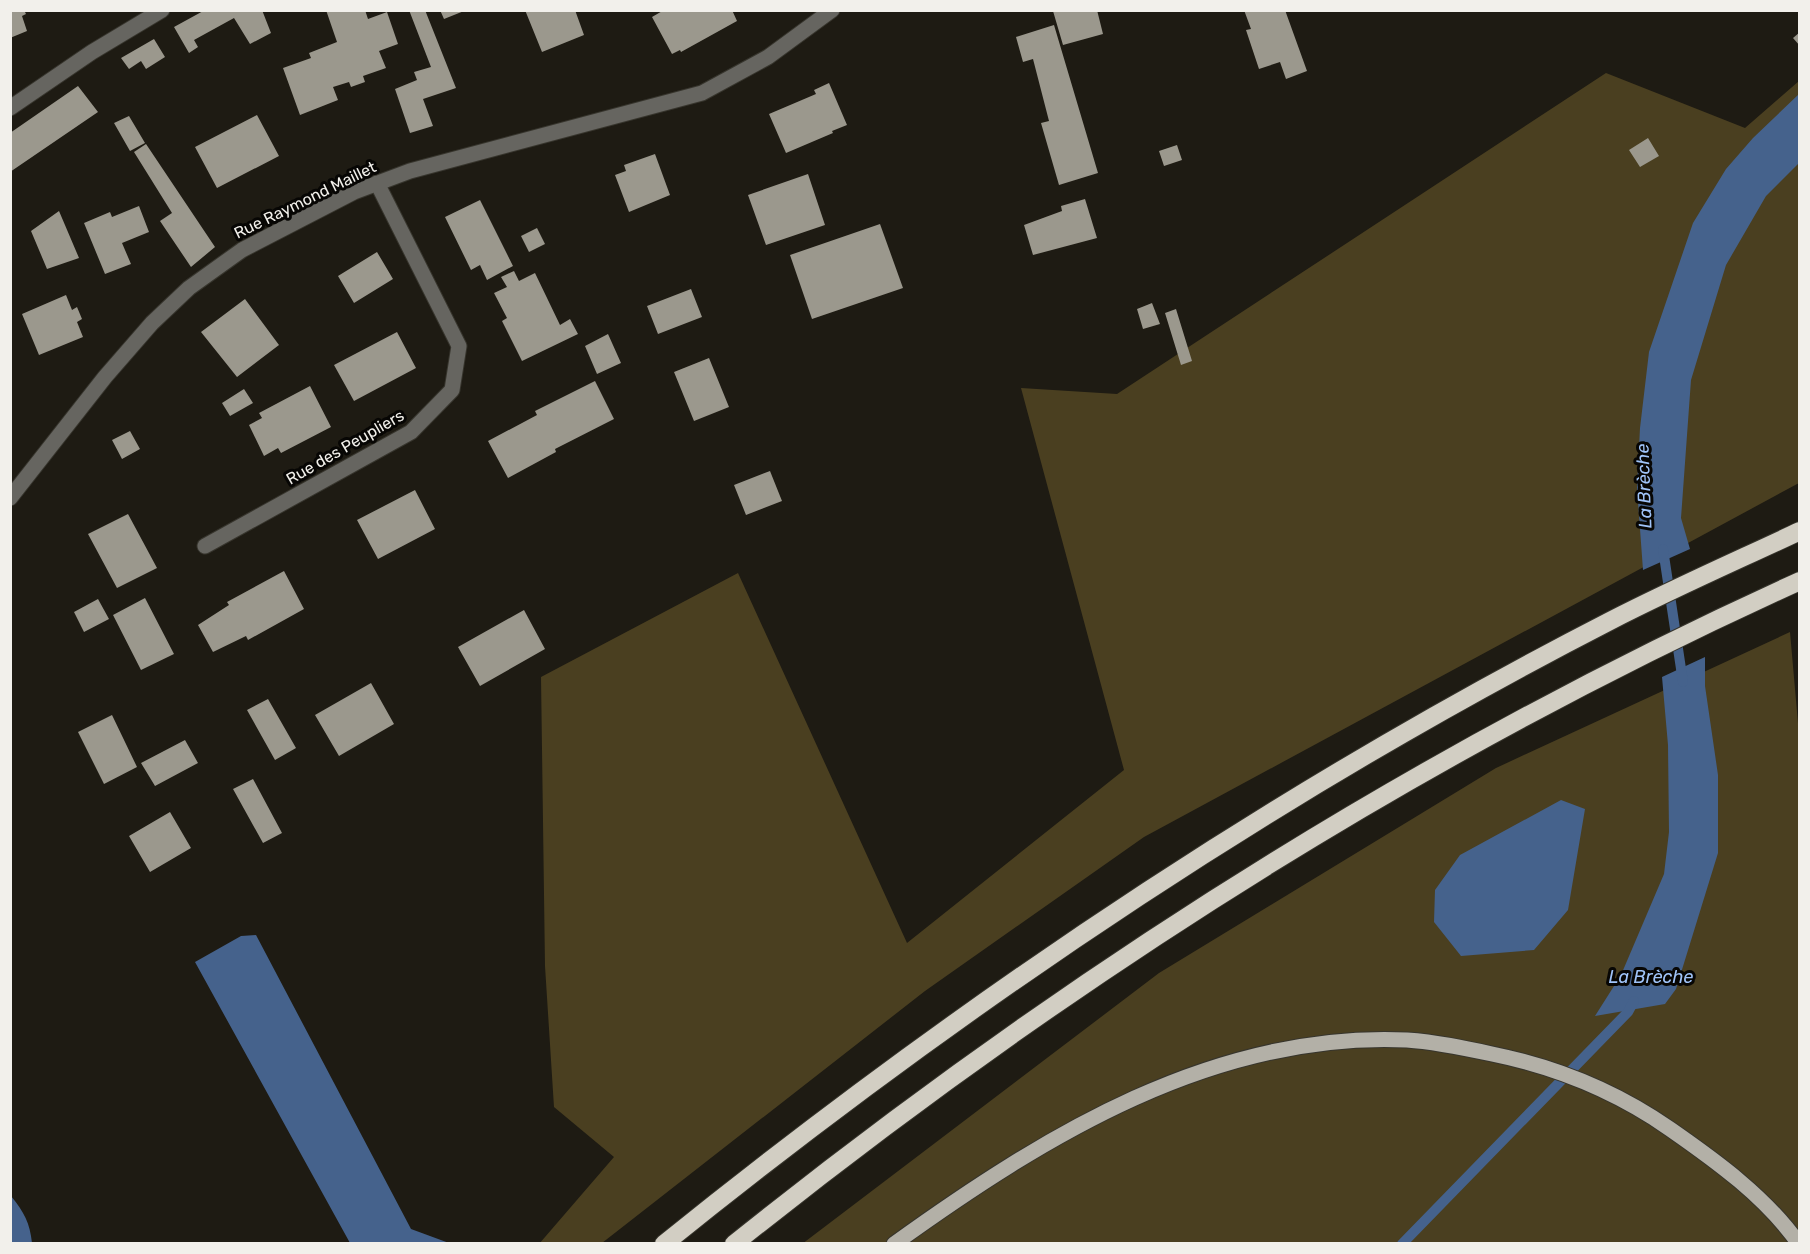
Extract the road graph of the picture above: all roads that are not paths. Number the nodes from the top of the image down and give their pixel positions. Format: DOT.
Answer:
graph roads {
  1 [pos="162,10"];
  2 [pos="832,10"];
  3 [pos="10,108"];
  4 [pos="377,183"];
  5 [pos="10,498"];
  6 [pos="1800,531"];
  7 [pos="206,546"];
  8 [pos="1800,581"];
  9 [pos="664,1244"];
  10 [pos="734,1244"];
  11 [pos="894,1244"];
  12 [pos="1800,1244"];
  1 -- 3 [label="street"];
  2 -- 4 [label="street, Rue Raymond Maillet"];
  4 -- 5 [label="street, Rue Raymond Maillet"];
  4 -- 7 [label="street, Rue des Peupliers"];
  6 -- 9 [label="highway"];
  8 -- 10 [label="highway"];
  11 -- 12 [label="main road"];
}
